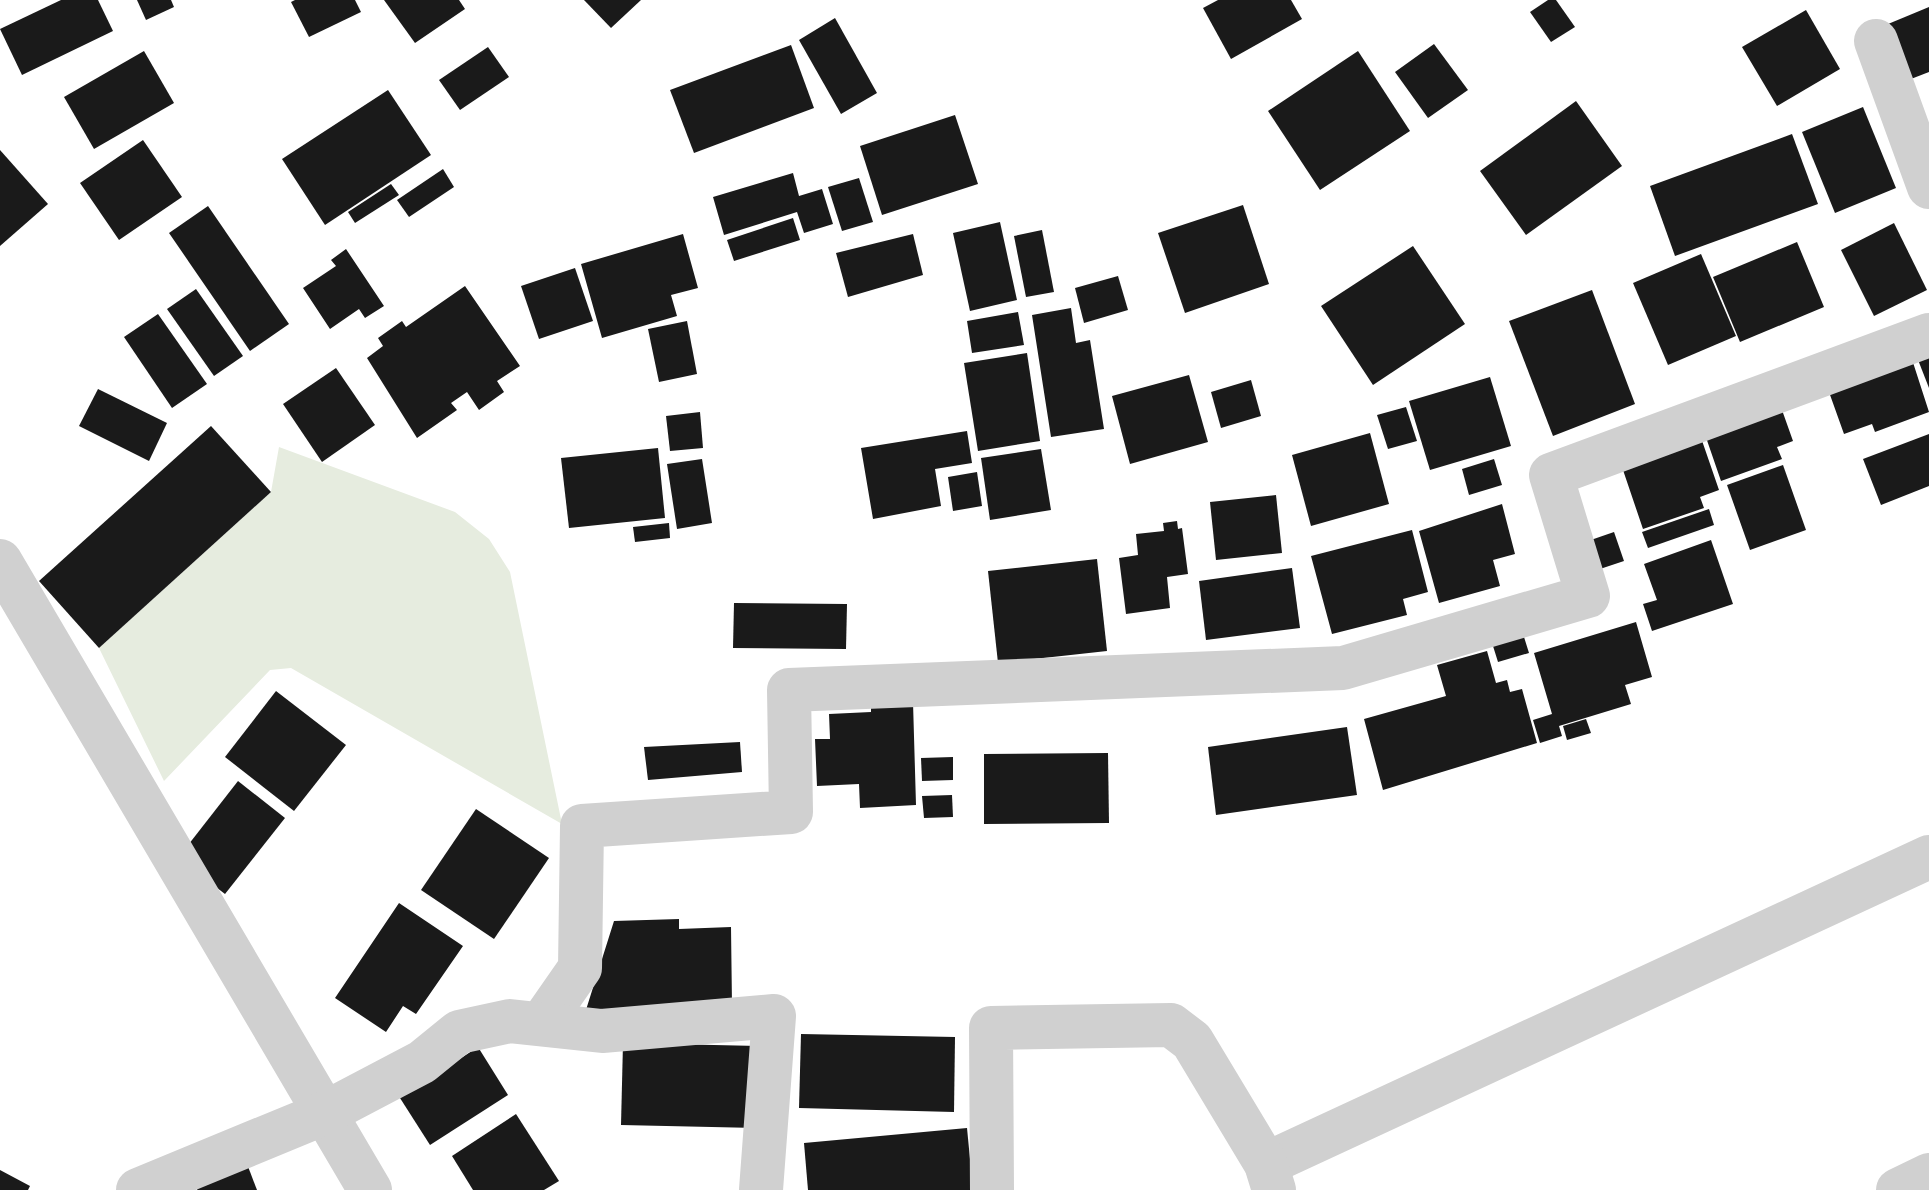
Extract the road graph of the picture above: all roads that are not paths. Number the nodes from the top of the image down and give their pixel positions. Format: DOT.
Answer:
graph roads {
  1 [pos="1876,41"];
  2 [pos="1929,187"];
  3 [pos="1929,335"];
  4 [pos="0,561"];
  5 [pos="1929,857"];
  6 [pos="541,1024"];
  7 [pos="325,1113"];
  8 [pos="1929,1175"];
  9 [pos="1270,1177"];
  10 [pos="138,1190"];
  11 [pos="370,1190"];
  12 [pos="761,1190"];
  13 [pos="992,1190"];
  14 [pos="1898,1190"];
  1 -- 2 [label="street"];
  3 -- 6 [label="street"];
  4 -- 7 [label="street"];
  5 -- 9 [label="street"];
  6 -- 7 [label="street"];
  6 -- 12 [label="street"];
  7 -- 10 [label="street"];
  7 -- 11 [label="street"];
  8 -- 14 [label="street"];
  9 -- 13 [label="street"];
}
